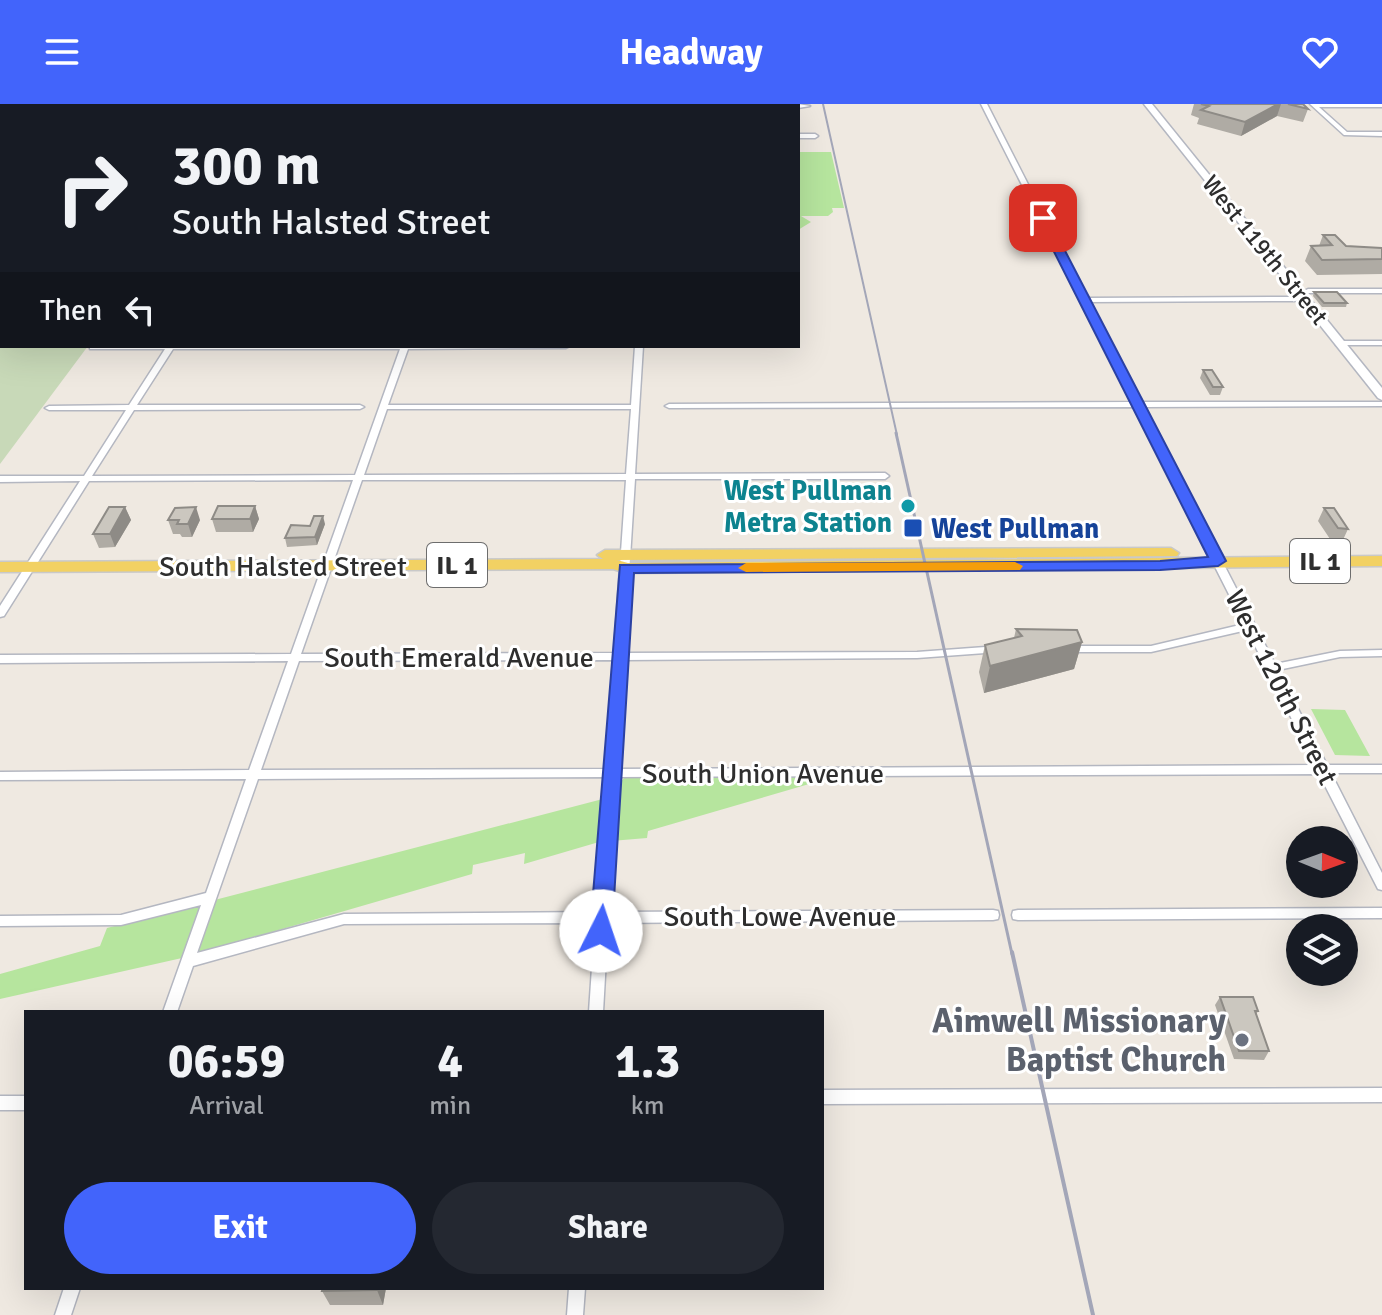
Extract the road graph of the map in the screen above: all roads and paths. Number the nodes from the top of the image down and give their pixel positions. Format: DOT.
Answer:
graph roads {
  1 [pos="984,104"];
  2 [pos="1148,104"];
  3 [pos="1314,104"];
  4 [pos="1382,105"];
  5 [pos="1382,134"];
  6 [pos="800,136"];
  7 [pos="815,136"];
  8 [pos="1382,291"];
  9 [pos="1301,295"];
  10 [pos="1085,300"];
  11 [pos="1339,343"];
  12 [pos="1382,343"];
  13 [pos="169,348"];
  14 [pos="404,348"];
  15 [pos="639,348"];
  16 [pos="1382,396"];
  17 [pos="1139,404"];
  18 [pos="1382,404"];
  19 [pos="669,406"];
  20 [pos="360,407"];
  21 [pos="384,407"];
  22 [pos="636,407"];
  23 [pos="49,408"];
  24 [pos="132,408"];
  25 [pos="885,476"];
  26 [pos="631,477"];
  27 [pos="87,478"];
  28 [pos="359,478"];
  29 [pos="0,479"];
  30 [pos="1382,551"];
  31 [pos="0,556"];
  32 [pos="1216,557"];
  33 [pos="330,561"];
  34 [pos="1382,561"];
  35 [pos="34,562"];
  36 [pos="626,562"];
  37 [pos="0,567"];
  38 [pos="0,614"];
  39 [pos="1251,626"];
  40 [pos="1005,649"];
  41 [pos="1049,649"];
  42 [pos="1382,653"];
  43 [pos="620,656"];
  44 [pos="296,658"];
  45 [pos="0,659"];
  46 [pos="1272,668"];
  47 [pos="1324,769"];
  48 [pos="1382,769"];
  49 [pos="612,774"];
  50 [pos="255,775"];
  51 [pos="0,776"];
  52 [pos="1382,885"];
  53 [pos="211,897"];
  54 [pos="1382,913"];
  55 [pos="993,915"];
  56 [pos="1018,915"];
  57 [pos="602,917"];
  58 [pos="0,921"];
  59 [pos="189,961"];
  60 [pos="171,1010"];
  61 [pos="596,1010"];
  62 [pos="1382,1095"];
  63 [pos="824,1097"];
  64 [pos="0,1103"];
  65 [pos="24,1103"];
  66 [pos="71,1290"];
  67 [pos="577,1290"];
  68 [pos="63,1315"];
  69 [pos="575,1315"];
  1 -- 10 [label="street, West 120th Street"];
  2 -- 9 [label="street, West 119th Street"];
  3 -- 4 [label="street"];
  3 -- 5 [label="street"];
  6 -- 7 [label="street"];
  8 -- 9 [label="street"];
  9 -- 10 [label="street"];
  9 -- 11 [label="street, West 119th Street"];
  10 -- 17 [label="street, West 120th Street"];
  11 -- 12 [label="street"];
  11 -- 16 [label="street, West 119th Street"];
  13 -- 24 [label="street"];
  14 -- 21 [label="street"];
  15 -- 22 [label="street"];
  17 -- 18 [label="street"];
  17 -- 19 [label="street"];
  17 -- 32 [label="street, West 120th Street"];
  20 -- 24 [label="street"];
  21 -- 22 [label="street"];
  21 -- 28 [label="street"];
  22 -- 26 [label="street"];
  23 -- 24 [label="street"];
  24 -- 27 [label="street"];
  25 -- 26 [label="street"];
  26 -- 28 [label="street"];
  26 -- 36 [label="street"];
  27 -- 28 [label="street"];
  27 -- 29 [label="street"];
  27 -- 35 [label="street"];
  28 -- 33 [label="street"];
  30 -- 32 [label="main road, South Halsted Street / IL 1"];
  31 -- 35 [label="main road, South Halsted Street / IL 1"];
  32 -- 34 [label="main road, South Halsted Street / IL 1"];
  32 -- 36 [label="main road, South Halsted Street / IL 1"];
  32 -- 39 [label="street, West 120th Street"];
  33 -- 35 [label="main road, South Halsted Street / IL 1"];
  33 -- 36 [label="main road, South Halsted Street / IL 1"];
  33 -- 44 [label="street"];
  35 -- 37 [label="main road, South Halsted Street / IL 1"];
  35 -- 38 [label="street"];
  36 -- 43 [label="street"];
  39 -- 41 [label="street"];
  39 -- 46 [label="street, West 120th Street"];
  40 -- 43 [label="street, South Emerald Avenue"];
  42 -- 46 [label="street"];
  43 -- 44 [label="street, South Emerald Avenue"];
  43 -- 49 [label="street"];
  44 -- 45 [label="street, South Emerald Avenue"];
  44 -- 50 [label="street"];
  46 -- 47 [label="street, West 120th Street"];
  47 -- 48 [label="street, South Union Avenue"];
  47 -- 49 [label="street, South Union Avenue"];
  47 -- 52 [label="street, West 120th Street"];
  49 -- 50 [label="street, South Union Avenue"];
  49 -- 57 [label="street"];
  50 -- 51 [label="street, South Union Avenue"];
  50 -- 53 [label="street"];
  53 -- 58 [label="street"];
  53 -- 59 [label="street"];
  54 -- 56 [label="street"];
  55 -- 57 [label="street, South Lowe Avenue"];
  57 -- 59 [label="street, South Lowe Avenue"];
  57 -- 61 [label="street"];
  59 -- 60 [label="street"];
  62 -- 63 [label="street"];
  64 -- 65 [label="street"];
  66 -- 68 [label="street"];
  67 -- 69 [label="street"];
}
